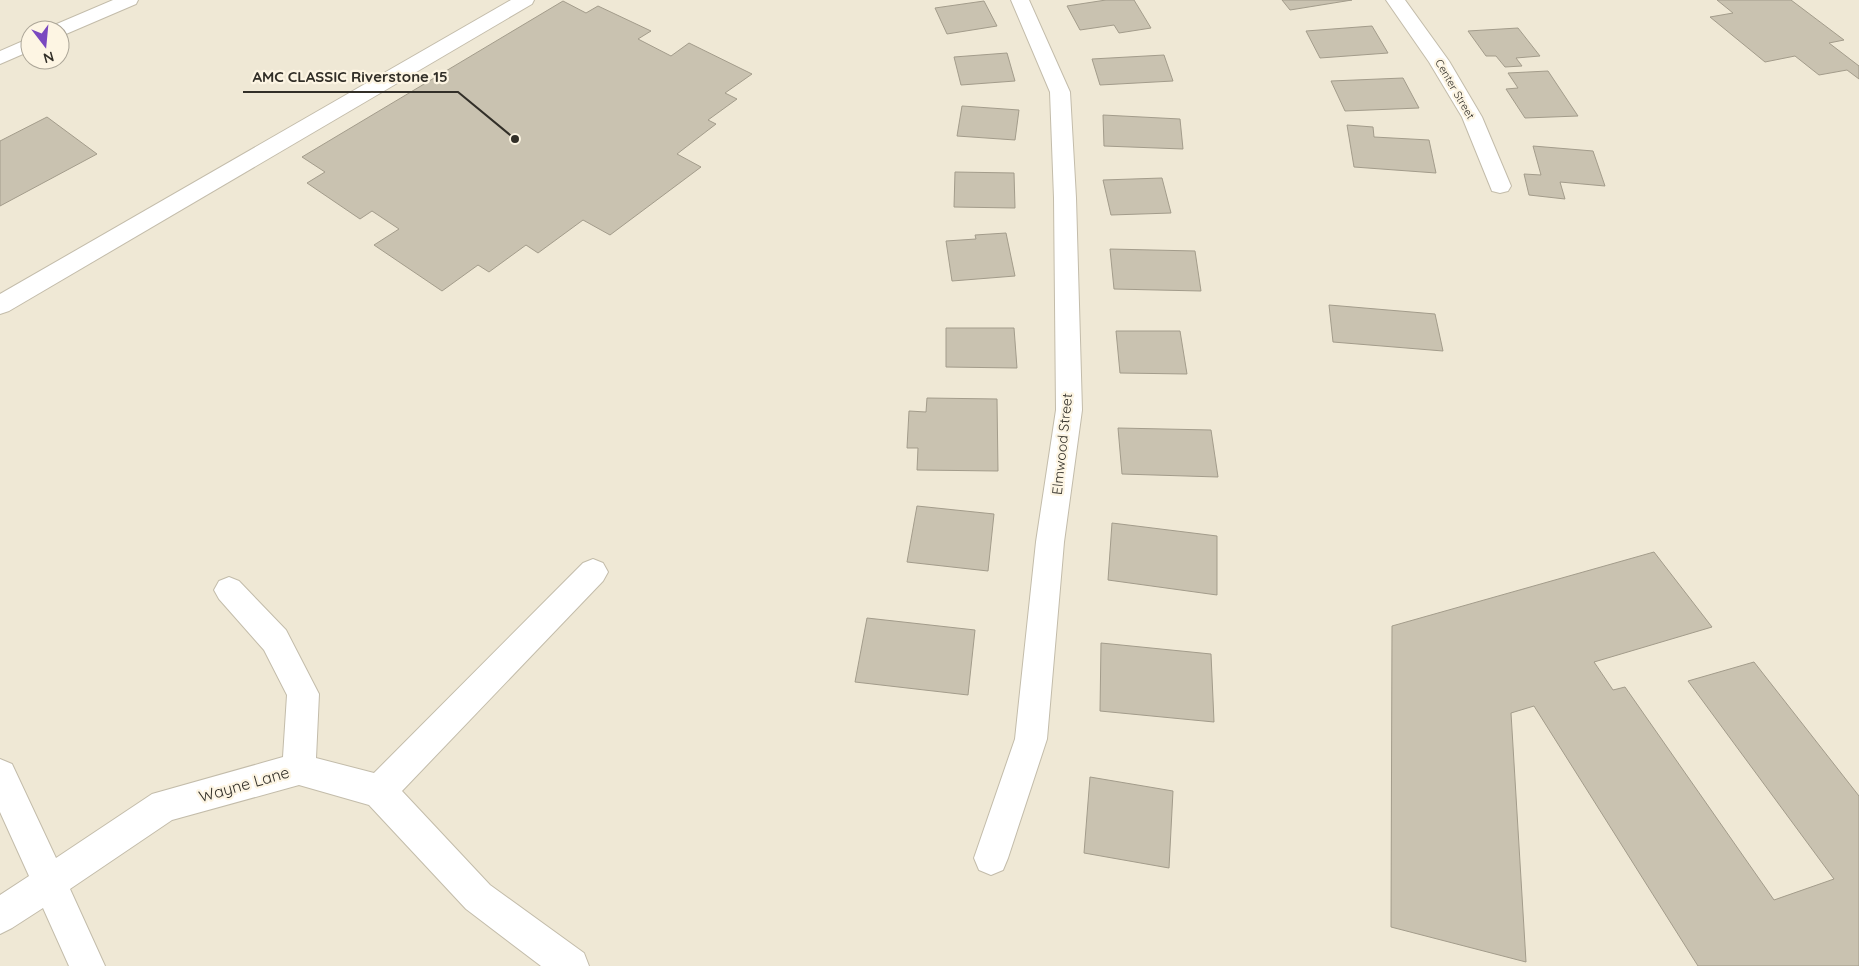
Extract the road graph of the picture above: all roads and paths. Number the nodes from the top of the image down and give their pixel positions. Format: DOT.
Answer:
graph roads {
  1 [pos="525,0"];
  2 [pos="1020,0"];
  3 [pos="1395,0"];
  4 [pos="116,2"];
  5 [pos="70,25"];
  6 [pos="20,49"];
  7 [pos="0,58"];
  8 [pos="1500,186"];
  9 [pos="0,305"];
  10 [pos="593,572"];
  11 [pos="229,590"];
  12 [pos="299,768"];
  13 [pos="0,774"];
  14 [pos="380,791"];
  15 [pos="991,858"];
  16 [pos="49,882"];
  17 [pos="0,916"];
  18 [pos="87,966"];
  19 [pos="571,966"];
  1 -- 9 [label="street"];
  2 -- 15 [label="street, Elmwood Street"];
  3 -- 8 [label="street, Center Street"];
  4 -- 5 [label="street"];
  6 -- 7 [label="street"];
  10 -- 14 [label="street"];
  11 -- 12 [label="street"];
  12 -- 14 [label="street, Wayne Lane"];
  12 -- 16 [label="street, Wayne Lane"];
  13 -- 16 [label="street"];
  14 -- 19 [label="street"];
  16 -- 17 [label="street, Wayne Lane"];
  16 -- 18 [label="street"];
}
